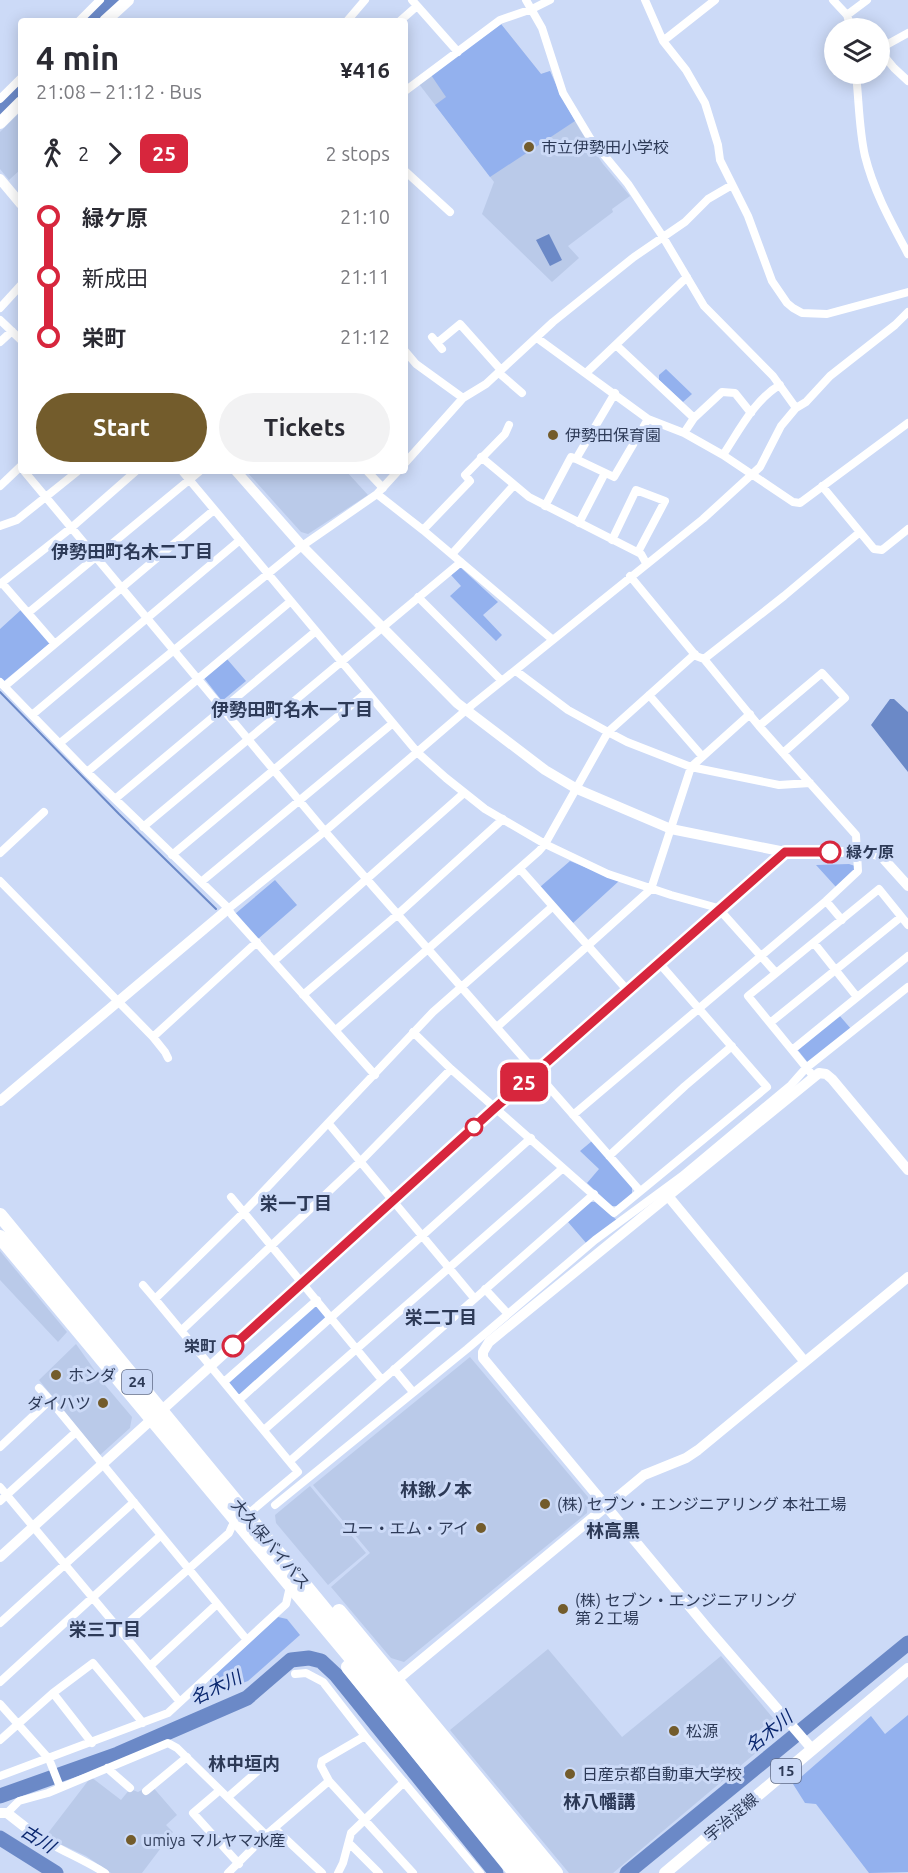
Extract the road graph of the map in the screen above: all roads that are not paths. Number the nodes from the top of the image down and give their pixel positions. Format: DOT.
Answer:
graph roads {
  1 [pos="100,0"];
  2 [pos="128,0"];
  3 [pos="365,0"];
  4 [pos="526,0"];
  5 [pos="550,0"];
  6 [pos="645,0"];
  7 [pos="715,0"];
  8 [pos="833,0"];
  9 [pos="867,0"];
  10 [pos="414,3"];
  11 [pos="532,9"];
  12 [pos="847,15"];
  13 [pos="82,18"];
  14 [pos="113,18"];
  15 [pos="349,18"];
  16 [pos="402,18"];
  17 [pos="848,18"];
  18 [pos="908,33"];
  19 [pos="663,41"];
  20 [pos="890,43"];
  21 [pos="458,52"];
  22 [pos="890,63"];
  23 [pos="18,81"];
  24 [pos="908,81"];
  25 [pos="857,84"];
  26 [pos="408,90"];
  27 [pos="0,100"];
  28 [pos="18,105"];
  29 [pos="10,113"];
  30 [pos="0,123"];
  31 [pos="408,174"];
  32 [pos="0,178"];
  33 [pos="732,185"];
  34 [pos="18,200"];
  35 [pos="450,212"];
  36 [pos="663,237"];
  37 [pos="908,254"];
  38 [pos="687,277"];
  39 [pos="18,291"];
  40 [pos="908,292"];
  41 [pos="0,308"];
  42 [pos="908,312"];
  43 [pos="0,321"];
  44 [pos="12,331"];
  45 [pos="18,336"];
  46 [pos="537,338"];
  47 [pos="0,342"];
  48 [pos="437,343"];
  49 [pos="616,345"];
  50 [pos="408,355"];
  51 [pos="500,372"];
  52 [pos="586,374"];
  53 [pos="780,385"];
  54 [pos="522,393"];
  55 [pos="615,393"];
  56 [pos="463,398"];
  57 [pos="796,408"];
  58 [pos="751,413"];
  59 [pos="694,418"];
  60 [pos="648,419"];
  61 [pos="908,423"];
  62 [pos="509,425"];
  63 [pos="684,433"];
  64 [pos="723,455"];
  65 [pos="481,457"];
  66 [pos="576,459"];
  67 [pos="408,460"];
  68 [pos="18,471"];
  69 [pos="605,472"];
  70 [pos="26,474"];
  71 [pos="74,474"];
  72 [pos="133,474"];
  73 [pos="184,474"];
  74 [pos="196,474"];
  75 [pos="239,474"];
  76 [pos="369,474"];
  77 [pos="395,474"];
  78 [pos="752,475"];
  79 [pos="189,480"];
  80 [pos="0,486"];
  81 [pos="514,486"];
  82 [pos="822,486"];
  83 [pos="380,491"];
  84 [pos="46,498"];
  85 [pos="545,506"];
  86 [pos="214,510"];
  87 [pos="579,523"];
  88 [pos="0,526"];
  89 [pos="71,528"];
  90 [pos="908,529"];
  91 [pos="423,530"];
  92 [pos="860,532"];
  93 [pos="240,540"];
  94 [pos="612,540"];
  95 [pos="302,546"];
  96 [pos="638,552"];
  97 [pos="452,554"];
  98 [pos="96,558"];
  99 [pos="461,562"];
  100 [pos="646,563"];
  101 [pos="267,574"];
  102 [pos="630,576"];
  103 [pos="1,583"];
  104 [pos="121,588"];
  105 [pos="418,597"];
  106 [pos="291,601"];
  107 [pos="28,613"];
  108 [pos="147,619"];
  109 [pos="382,628"];
  110 [pos="316,631"];
  111 [pos="553,640"];
  112 [pos="54,643"];
  113 [pos="173,651"];
  114 [pos="695,654"];
  115 [pos="704,659"];
  116 [pos="341,662"];
  117 [pos="516,671"];
  118 [pos="197,679"];
  119 [pos="502,681"];
  120 [pos="2,684"];
  121 [pos="367,692"];
  122 [pos="649,695"];
  123 [pos="222,709"];
  124 [pos="466,710"];
  125 [pos="750,714"];
  126 [pos="32,715"];
  127 [pos="393,723"];
  128 [pos="759,726"];
  129 [pos="608,732"];
  130 [pos="248,740"];
  131 [pos="60,743"];
  132 [pos="418,753"];
  133 [pos="783,753"];
  134 [pos="702,756"];
  135 [pos="691,766"];
  136 [pos="274,771"];
  137 [pos="87,772"];
  138 [pos="810,783"];
  139 [pos="577,789"];
  140 [pos="464,793"];
  141 [pos="115,800"];
  142 [pos="299,801"];
  143 [pos="44,812"];
  144 [pos="503,819"];
  145 [pos="143,827"];
  146 [pos="671,829"];
  147 [pos="324,832"];
  148 [pos="545,844"];
  149 [pos="785,852"];
  150 [pos="858,852"];
  151 [pos="0,853"];
  152 [pos="172,855"];
  153 [pos="520,869"];
  154 [pos="366,879"];
  155 [pos="0,881"];
  156 [pos="201,882"];
  157 [pos="908,886"];
  158 [pos="651,889"];
  159 [pos="826,901"];
  160 [pos="552,907"];
  161 [pos="228,909"];
  162 [pos="720,911"];
  163 [pos="397,915"];
  164 [pos="901,917"];
  165 [pos="842,920"];
  166 [pos="908,925"];
  167 [pos="257,942"];
  168 [pos="814,943"];
  169 [pos="588,945"];
  170 [pos="428,950"];
  171 [pos="761,956"];
  172 [pos="908,956"];
  173 [pos="274,961"];
  174 [pos="660,964"];
  175 [pos="835,969"];
  176 [pos="776,974"];
  177 [pos="461,987"];
  178 [pos="908,987"];
  179 [pos="628,991"];
  180 [pos="303,995"];
  181 [pos="857,997"];
  182 [pos="117,1002"];
  183 [pos="699,1008"];
  184 [pos="770,1023"];
  185 [pos="497,1027"];
  186 [pos="336,1030"];
  187 [pos="412,1032"];
  188 [pos="153,1037"];
  189 [pos="732,1046"];
  190 [pos="791,1050"];
  191 [pos="168,1058"];
  192 [pos="806,1068"];
  193 [pos="451,1069"];
  194 [pos="536,1072"];
  195 [pos="375,1075"];
  196 [pos="814,1077"];
  197 [pos="0,1101"];
  198 [pos="495,1108"];
  199 [pos="573,1115"];
  200 [pos="328,1124"];
  201 [pos="531,1138"];
  202 [pos="609,1156"];
  203 [pos="360,1162"];
  204 [pos="563,1168"];
  205 [pos="908,1170"];
  206 [pos="640,1191"];
  207 [pos="594,1194"];
  208 [pos="231,1197"];
  209 [pos="668,1197"];
  210 [pos="393,1201"];
  211 [pos="243,1213"];
  212 [pos="0,1215"];
  213 [pos="422,1236"];
  214 [pos="0,1237"];
  215 [pos="271,1246"];
  216 [pos="448,1268"];
  217 [pos="908,1277"];
  218 [pos="302,1283"];
  219 [pos="143,1285"];
  220 [pos="485,1289"];
  221 [pos="474,1298"];
  222 [pos="155,1299"];
  223 [pos="316,1300"];
  224 [pos="508,1314"];
  225 [pos="331,1318"];
  226 [pos="182,1330"];
  227 [pos="356,1349"];
  228 [pos="805,1362"];
  229 [pos="211,1366"];
  230 [pos="394,1369"];
  231 [pos="382,1380"];
  232 [pos="224,1382"];
  233 [pos="39,1388"];
  234 [pos="412,1392"];
  235 [pos="50,1400"];
  236 [pos="239,1400"];
  237 [pos="157,1415"];
  238 [pos="264,1430"];
  239 [pos="76,1432"];
  240 [pos="0,1447"];
  241 [pos="290,1461"];
  242 [pos="103,1464"];
  243 [pos="0,1487"];
  244 [pos="7,1495"];
  245 [pos="0,1502"];
  246 [pos="134,1502"];
  247 [pos="275,1504"];
  248 [pos="606,1506"];
  249 [pos="240,1516"];
  250 [pos="33,1527"];
  251 [pos="160,1536"];
  252 [pos="276,1549"];
  253 [pos="0,1557"];
  254 [pos="64,1565"];
  255 [pos="276,1568"];
  256 [pos="188,1569"];
  257 [pos="289,1591"];
  258 [pos="92,1598"];
  259 [pos="217,1604"];
  260 [pos="0,1623"];
  261 [pos="331,1624"];
  262 [pos="120,1630"];
  263 [pos="247,1640"];
  264 [pos="150,1666"];
  265 [pos="908,1669"];
  266 [pos="295,1674"];
  267 [pos="396,1680"];
  268 [pos="0,1682"];
  269 [pos="53,1693"];
  270 [pos="180,1702"];
  271 [pos="0,1704"];
  272 [pos="143,1723"];
  273 [pos="17,1724"];
  274 [pos="365,1736"];
  275 [pos="0,1740"];
  276 [pos="92,1743"];
  277 [pos="809,1746"];
  278 [pos="187,1757"];
  279 [pos="49,1759"];
  280 [pos="268,1762"];
  281 [pos="107,1768"];
  282 [pos="0,1776"];
  283 [pos="329,1781"];
  284 [pos="404,1782"];
  285 [pos="60,1787"];
  286 [pos="130,1788"];
  287 [pos="220,1790"];
  288 [pos="146,1791"];
  289 [pos="228,1797"];
  290 [pos="4,1813"];
  291 [pos="364,1821"];
  292 [pos="274,1828"];
  293 [pos="30,1831"];
  294 [pos="266,1835"];
  295 [pos="349,1843"];
  296 [pos="238,1864"];
  297 [pos="105,1873"];
  298 [pos="228,1873"];
  299 [pos="322,1873"];
  300 [pos="338,1873"];
  301 [pos="379,1873"];
  302 [pos="413,1873"];
  303 [pos="480,1873"];
  304 [pos="515,1873"];
  305 [pos="530,1873"];
  306 [pos="542,1873"];
  307 [pos="556,1873"];
  308 [pos="665,1873"];
  1 -- 13 [label="street"];
  2 -- 14 [label="main road"];
  3 -- 15 [label="street"];
  4 -- 11 [label="street"];
  5 -- 11 [label="street"];
  6 -- 19 [label="street"];
  7 -- 19 [label="street"];
  8 -- 12 [label="street"];
  9 -- 12 [label="street"];
  10 -- 16 [label="street"];
  10 -- 21 [label="street"];
  11 -- 21 [label="street"];
  11 -- 36 [label="street"];
  12 -- 17 [label="street"];
  18 -- 20 [label="street"];
  19 -- 33 [label="street"];
  21 -- 26 [label="street"];
  22 -- 24 [label="street"];
  23 -- 27 [label="street"];
  25 -- 37 [label="street"];
  27 -- 29 [label="street"];
  28 -- 29 [label="main road"];
  29 -- 30 [label="main road"];
  31 -- 35 [label="street"];
  32 -- 34 [label="street"];
  33 -- 36 [label="street"];
  33 -- 40 [label="street"];
  36 -- 38 [label="street"];
  36 -- 46 [label="street"];
  38 -- 49 [label="street"];
  38 -- 53 [label="street"];
  39 -- 41 [label="street"];
  42 -- 57 [label="street"];
  43 -- 44 [label="street"];
  44 -- 45 [label="street"];
  44 -- 47 [label="street"];
  46 -- 51 [label="street"];
  46 -- 52 [label="street"];
  48 -- 51 [label="street"];
  49 -- 52 [label="street"];
  49 -- 59 [label="street"];
  50 -- 56 [label="street"];
  51 -- 54 [label="street"];
  51 -- 56 [label="street"];
  52 -- 55 [label="street"];
  53 -- 57 [label="street"];
  53 -- 58 [label="street"];
  55 -- 60 [label="street"];
  55 -- 66 [label="street"];
  56 -- 67 [label="street"];
  57 -- 78 [label="street"];
  58 -- 59 [label="street"];
  58 -- 64 [label="street"];
  59 -- 63 [label="street"];
  60 -- 63 [label="street"];
  60 -- 69 [label="street"];
  61 -- 82 [label="street"];
  62 -- 65 [label="street"];
  63 -- 64 [label="street"];
  64 -- 78 [label="street"];
  65 -- 81 [label="street"];
  65 -- 91 [label="street"];
  66 -- 69 [label="street"];
  66 -- 85 [label="street"];
  68 -- 80 [label="street"];
  69 -- 87 [label="street"];
  70 -- 84 [label="street"];
  71 -- 84 [label="street"];
  72 -- 89 [label="street"];
  73 -- 79 [label="street"];
  74 -- 79 [label="street"];
  75 -- 95 [label="street"];
  76 -- 83 [label="street"];
  77 -- 83 [label="street"];
  78 -- 82 [label="street"];
  78 -- 100 [label="street"];
  79 -- 86 [label="street"];
  79 -- 98 [label="street"];
  81 -- 85 [label="street"];
  81 -- 97 [label="street"];
  82 -- 92 [label="street"];
  83 -- 91 [label="street"];
  83 -- 95 [label="street"];
  84 -- 88 [label="street"];
  84 -- 89 [label="street"];
  85 -- 87 [label="street"];
  86 -- 93 [label="street"];
  86 -- 104 [label="street"];
  87 -- 94 [label="street"];
  89 -- 98 [label="street"];
  89 -- 103 [label="street"];
  90 -- 92 [label="street"];
  91 -- 97 [label="street"];
  92 -- 115 [label="street"];
  93 -- 101 [label="street"];
  93 -- 108 [label="street"];
  94 -- 96 [label="street"];
  94 -- 96 [label="street"];
  95 -- 101 [label="street"];
  95 -- 109 [label="street"];
  96 -- 100 [label="street"];
  97 -- 99 [label="street"];
  98 -- 104 [label="street"];
  98 -- 107 [label="street"];
  99 -- 105 [label="street"];
  99 -- 111 [label="street"];
  100 -- 102 [label="street"];
  101 -- 106 [label="street"];
  101 -- 113 [label="street"];
  102 -- 111 [label="street"];
  102 -- 114 [label="street"];
  103 -- 107 [label="street"];
  104 -- 108 [label="street"];
  104 -- 112 [label="street"];
  105 -- 109 [label="street"];
  105 -- 119 [label="street"];
  106 -- 110 [label="street"];
  106 -- 118 [label="street"];
  107 -- 112 [label="street"];
  108 -- 113 [label="street"];
  108 -- 126 [label="street"];
  109 -- 116 [label="street"];
  109 -- 124 [label="street"];
  110 -- 116 [label="street"];
  110 -- 123 [label="street"];
  111 -- 117 [label="street"];
  112 -- 120 [label="street"];
  113 -- 118 [label="street"];
  113 -- 131 [label="street"];
  114 -- 115 [label="street"];
  114 -- 122 [label="street"];
  115 -- 125 [label="street"];
  116 -- 121 [label="street"];
  116 -- 130 [label="street"];
  117 -- 119 [label="street"];
  117 -- 129 [label="street"];
  118 -- 123 [label="street"];
  118 -- 137 [label="street"];
  119 -- 124 [label="street"];
  120 -- 126 [label="street"];
  121 -- 127 [label="street"];
  121 -- 136 [label="street"];
  122 -- 129 [label="street"];
  122 -- 134 [label="street"];
  123 -- 130 [label="street"];
  123 -- 141 [label="street"];
  124 -- 132 [label="street"];
  124 -- 139 [label="street"];
  125 -- 128 [label="street"];
  125 -- 134 [label="street"];
  126 -- 131 [label="street"];
  127 -- 132 [label="street"];
  127 -- 142 [label="street"];
  128 -- 133 [label="street"];
  128 -- 133 [label="street"];
  129 -- 135 [label="street"];
  129 -- 139 [label="street"];
  130 -- 136 [label="street"];
  130 -- 145 [label="street"];
  131 -- 137 [label="street"];
  132 -- 140 [label="street"];
  132 -- 147 [label="street"];
  133 -- 138 [label="street"];
  134 -- 135 [label="street"];
  135 -- 138 [label="street"];
  135 -- 146 [label="street"];
  136 -- 142 [label="street"];
  136 -- 152 [label="street"];
  137 -- 141 [label="street"];
  138 -- 150 [label="street"];
  139 -- 146 [label="street"];
  139 -- 148 [label="street"];
  140 -- 144 [label="street"];
  140 -- 154 [label="street"];
  141 -- 145 [label="street"];
  142 -- 147 [label="street"];
  142 -- 156 [label="street"];
  143 -- 151 [label="street"];
  144 -- 148 [label="street"];
  144 -- 163 [label="street"];
  145 -- 152 [label="street"];
  146 -- 149 [label="street"];
  146 -- 158 [label="street"];
  147 -- 154 [label="street"];
  147 -- 161 [label="street"];
  148 -- 153 [label="street"];
  148 -- 158 [label="street"];
  149 -- 150 [label="street"];
  149 -- 162 [label="street"];
  150 -- 157 [label="street"];
  150 -- 159 [label="street"];
  152 -- 156 [label="street"];
  153 -- 160 [label="street"];
  153 -- 170 [label="street"];
  154 -- 163 [label="street"];
  154 -- 173 [label="street"];
  155 -- 182 [label="street"];
  156 -- 161 [label="street"];
  158 -- 162 [label="street"];
  158 -- 169 [label="street"];
  159 -- 165 [label="street"];
  159 -- 171 [label="street"];
  160 -- 169 [label="street"];
  160 -- 177 [label="street"];
  161 -- 167 [label="street"];
  161 -- 182 [label="street"];
  162 -- 171 [label="street"];
  162 -- 174 [label="street"];
  163 -- 170 [label="street"];
  163 -- 180 [label="street"];
  164 -- 165 [label="street"];
  164 -- 166 [label="street"];
  164 -- 175 [label="street"];
  165 -- 168 [label="street"];
  167 -- 173 [label="street"];
  167 -- 188 [label="street"];
  168 -- 175 [label="street"];
  168 -- 176 [label="street"];
  169 -- 179 [label="street"];
  169 -- 185 [label="street"];
  170 -- 177 [label="street"];
  170 -- 186 [label="street"];
  171 -- 176 [label="street"];
  171 -- 183 [label="street"];
  172 -- 181 [label="street"];
  173 -- 180 [label="street"];
  174 -- 179 [label="street"];
  174 -- 183 [label="street"];
  175 -- 181 [label="street"];
  175 -- 184 [label="street"];
  176 -- 184 [label="street"];
  177 -- 185 [label="street"];
  177 -- 187 [label="street"];
  178 -- 192 [label="street"];
  179 -- 194 [label="street"];
  180 -- 186 [label="street"];
  181 -- 190 [label="street"];
  182 -- 188 [label="street"];
  182 -- 197 [label="street"];
  183 -- 189 [label="street"];
  183 -- 199 [label="street"];
  184 -- 190 [label="street"];
  185 -- 194 [label="street"];
  186 -- 195 [label="street"];
  187 -- 193 [label="street"];
  187 -- 195 [label="street"];
  188 -- 191 [label="street"];
  189 -- 202 [label="street"];
  189 -- 206 [label="street"];
  190 -- 192 [label="street"];
  192 -- 196 [label="street"];
  192 -- 224 [label="street"];
  193 -- 198 [label="street"];
  193 -- 203 [label="street"];
  194 -- 198 [label="street"];
  194 -- 199 [label="street"];
  195 -- 200 [label="street"];
  196 -- 205 [label="street"];
  196 -- 209 [label="street"];
  198 -- 201 [label="street"];
  198 -- 210 [label="street"];
  199 -- 202 [label="street"];
  200 -- 203 [label="street"];
  200 -- 211 [label="street"];
  201 -- 204 [label="street"];
  201 -- 213 [label="street"];
  202 -- 206 [label="street"];
  203 -- 210 [label="street"];
  203 -- 215 [label="street"];
  204 -- 207 [label="street"];
  204 -- 216 [label="street"];
  206 -- 207 [label="street"];
  207 -- 220 [label="street"];
  208 -- 211 [label="street"];
  209 -- 228 [label="street"];
  209 -- 248 [label="street"];
  210 -- 213 [label="street"];
  210 -- 218 [label="street"];
  211 -- 215 [label="street"];
  211 -- 222 [label="street"];
  212 -- 237 [label="highway, 大久保バイパス / 24"];
  213 -- 216 [label="street"];
  213 -- 225 [label="street"];
  214 -- 237 [label="highway, 大久保バイパス / 24"];
  215 -- 218 [label="street"];
  215 -- 226 [label="street"];
  216 -- 221 [label="street"];
  216 -- 227 [label="street"];
  217 -- 228 [label="street"];
  218 -- 223 [label="street"];
  218 -- 229 [label="street"];
  219 -- 222 [label="street"];
  220 -- 221 [label="street"];
  220 -- 224 [label="street"];
  221 -- 230 [label="street"];
  222 -- 226 [label="street"];
  223 -- 225 [label="street"];
  223 -- 232 [label="street"];
  224 -- 234 [label="street"];
  225 -- 227 [label="street"];
  225 -- 236 [label="street"];
  226 -- 229 [label="street"];
  227 -- 231 [label="street"];
  227 -- 238 [label="street"];
  228 -- 248 [label="street"];
  229 -- 232 [label="street"];
  229 -- 237 [label="street"];
  230 -- 231 [label="street"];
  230 -- 234 [label="street"];
  231 -- 241 [label="street"];
  232 -- 236 [label="street"];
  233 -- 235 [label="street"];
  234 -- 247 [label="street"];
  235 -- 239 [label="street"];
  235 -- 240 [label="street"];
  236 -- 238 [label="street"];
  237 -- 242 [label="street"];
  237 -- 249 [label="highway, 大久保バイパス / 24"];
  238 -- 241 [label="street"];
  239 -- 242 [label="street"];
  239 -- 244 [label="street"];
  241 -- 249 [label="street"];
  242 -- 246 [label="street"];
  242 -- 250 [label="street"];
  243 -- 244 [label="street"];
  244 -- 245 [label="street"];
  244 -- 250 [label="street"];
  246 -- 251 [label="street"];
  246 -- 254 [label="street"];
  248 -- 267 [label="street"];
  248 -- 277 [label="street"];
  249 -- 252 [label="highway, 大久保バイパス / 24"];
  249 -- 255 [label="highway, 大久保バイパス / 24"];
  249 -- 256 [label="street"];
  250 -- 253 [label="street"];
  250 -- 254 [label="street"];
  251 -- 256 [label="street"];
  251 -- 258 [label="street"];
  252 -- 261 [label="highway, 大久保バイパス / 24"];
  252 -- 267 [label="highway"];
  254 -- 258 [label="street"];
  254 -- 260 [label="street"];
  255 -- 257 [label="highway"];
  255 -- 261 [label="highway, 大久保バイパス / 24"];
  256 -- 259 [label="street"];
  256 -- 262 [label="street"];
  257 -- 263 [label="street"];
  257 -- 304 [label="highway"];
  258 -- 262 [label="street"];
  258 -- 268 [label="street"];
  259 -- 263 [label="street"];
  259 -- 264 [label="street"];
  261 -- 305 [label="highway, 大久保バイパス / 24"];
  261 -- 306 [label="highway, 大久保バイパス / 24"];
  262 -- 264 [label="street"];
  263 -- 270 [label="street"];
  264 -- 270 [label="street"];
  265 -- 277 [label="main road, 宇治淀線 / 15"];
  266 -- 274 [label="street"];
  267 -- 307 [label="highway"];
  269 -- 272 [label="street"];
  269 -- 273 [label="street"];
  269 -- 276 [label="street"];
  270 -- 272 [label="street"];
  271 -- 273 [label="street"];
  272 -- 276 [label="street"];
  273 -- 275 [label="street"];
  273 -- 279 [label="street"];
  274 -- 283 [label="street"];
  274 -- 284 [label="street"];
  276 -- 279 [label="street"];
  277 -- 308 [label="main road, 宇治淀線 / 15"];
  278 -- 281 [label="street"];
  278 -- 287 [label="street"];
  278 -- 288 [label="street"];
  279 -- 282 [label="street"];
  279 -- 285 [label="street"];
  280 -- 289 [label="street"];
  281 -- 285 [label="street"];
  281 -- 286 [label="street"];
  283 -- 291 [label="street"];
  283 -- 292 [label="street"];
  284 -- 291 [label="street"];
  284 -- 303 [label="street"];
  285 -- 290 [label="street"];
  287 -- 289 [label="street"];
  287 -- 296 [label="street"];
  289 -- 294 [label="street"];
  290 -- 293 [label="street"];
  291 -- 295 [label="street"];
  291 -- 302 [label="street"];
  292 -- 294 [label="street"];
  292 -- 299 [label="street"];
  293 -- 297 [label="street"];
  294 -- 296 [label="street"];
  295 -- 300 [label="street"];
  295 -- 301 [label="street"];
  296 -- 298 [label="street"];
}
